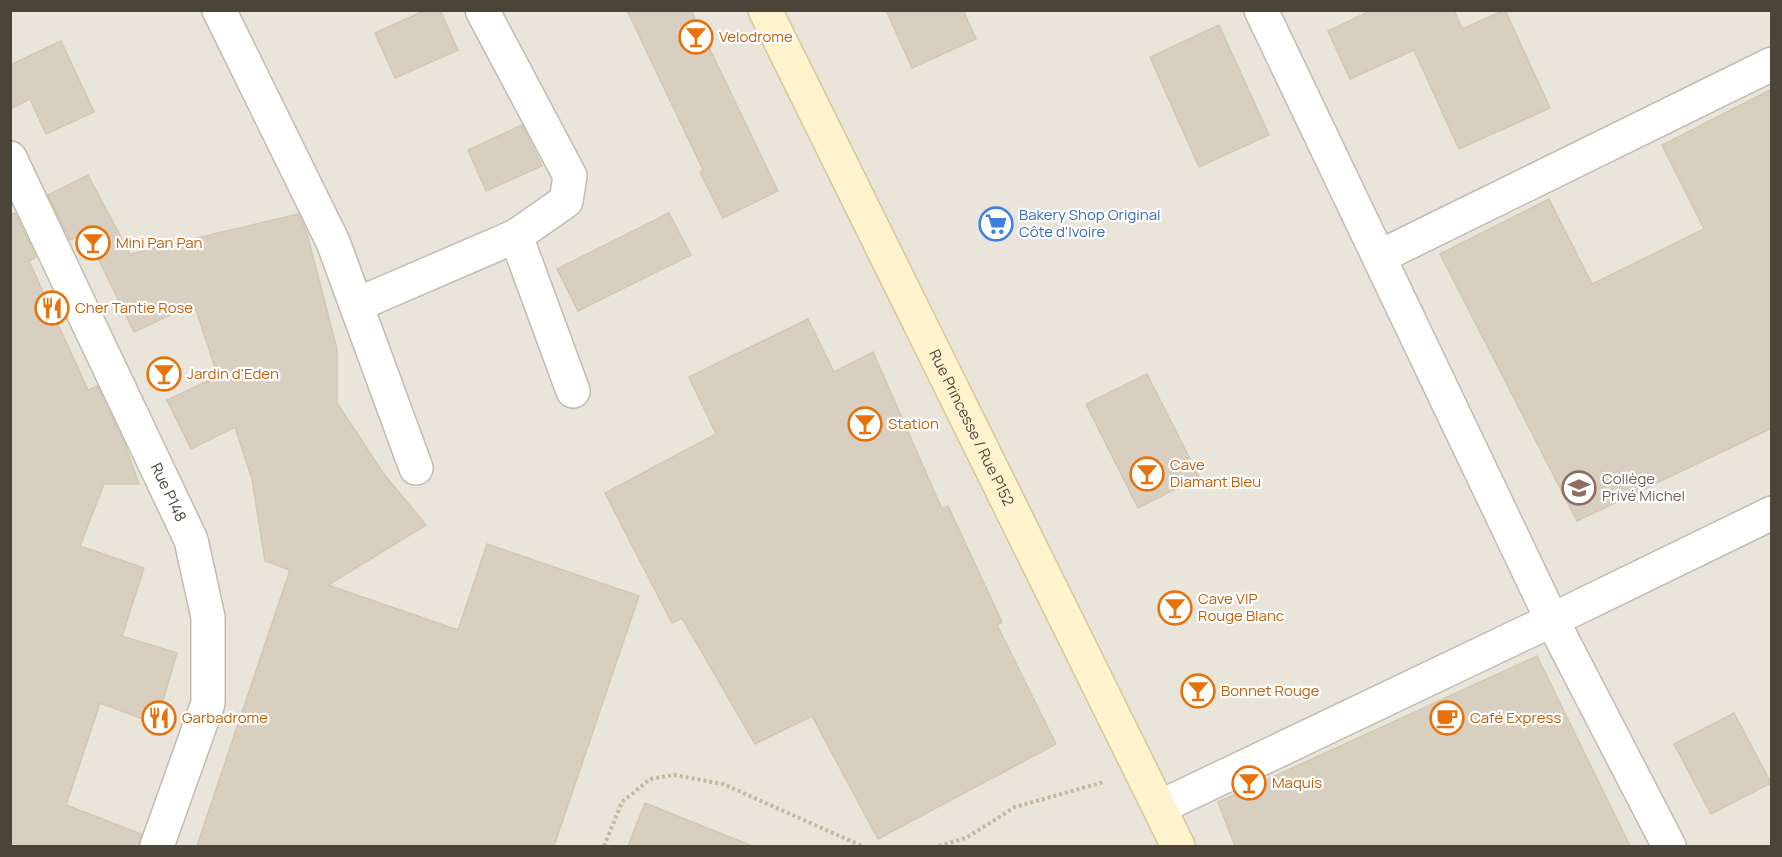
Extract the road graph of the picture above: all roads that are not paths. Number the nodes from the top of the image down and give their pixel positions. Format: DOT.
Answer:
graph roads {
  1 [pos="219,10"];
  2 [pos="482,10"];
  3 [pos="765,10"];
  4 [pos="1261,10"];
  5 [pos="1772,64"];
  6 [pos="10,158"];
  7 [pos="516,236"];
  8 [pos="1380,257"];
  9 [pos="356,305"];
  10 [pos="573,391"];
  11 [pos="416,468"];
  12 [pos="1772,513"];
  13 [pos="1552,620"];
  14 [pos="1160,807"];
  15 [pos="157,846"];
  16 [pos="1178,846"];
  17 [pos="1669,846"];
  1 -- 9 [label="street"];
  2 -- 7 [label="street"];
  3 -- 14 [label="street, Rue Princesse / Rue P152"];
  4 -- 8 [label="street"];
  5 -- 8 [label="street"];
  6 -- 15 [label="street, Rue P148"];
  7 -- 9 [label="street"];
  7 -- 10 [label="street"];
  8 -- 13 [label="street"];
  9 -- 11 [label="street"];
  12 -- 13 [label="street"];
  13 -- 14 [label="street"];
  13 -- 17 [label="street"];
  14 -- 16 [label="street, Rue Princesse / Rue P152"];
}
